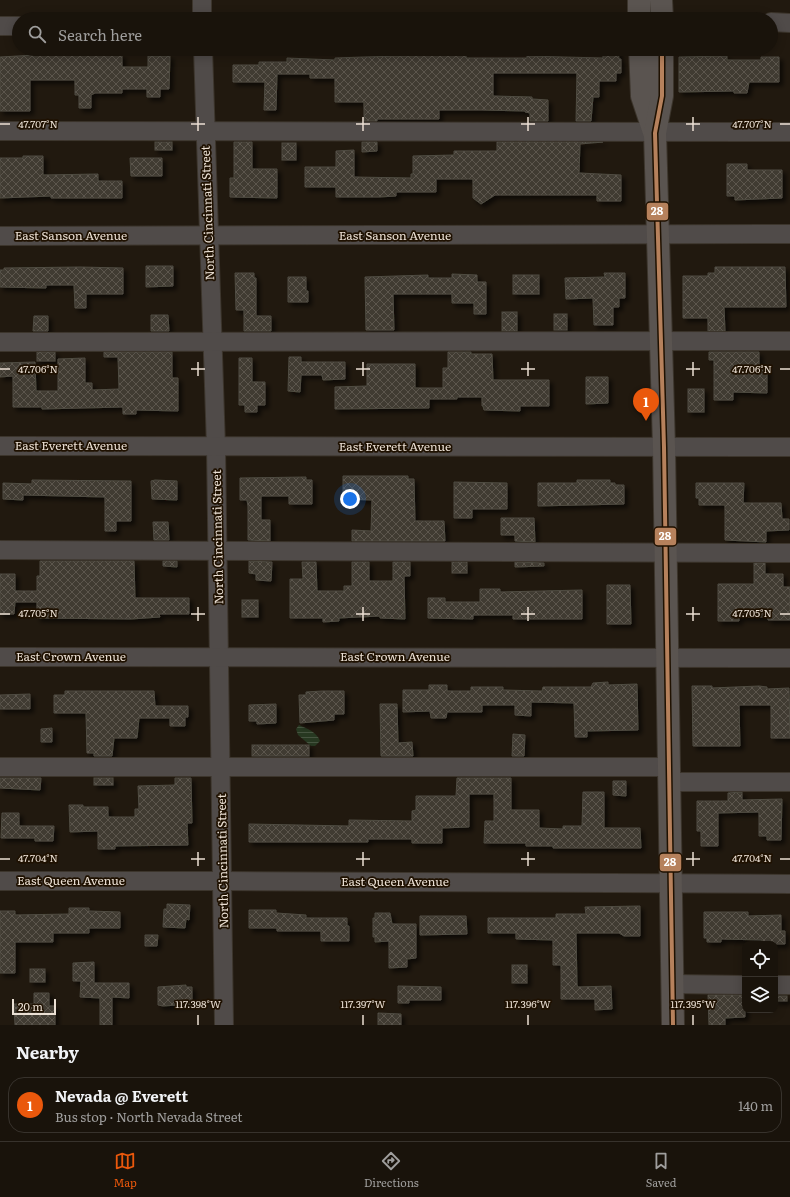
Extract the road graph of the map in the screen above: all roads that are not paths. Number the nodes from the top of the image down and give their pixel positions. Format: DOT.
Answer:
graph roads {
  1 [pos="202,0"];
  2 [pos="639,0"];
  3 [pos="661,0"];
  4 [pos="202,12"];
  5 [pos="639,12"];
  6 [pos="662,12"];
  7 [pos="778,22"];
  8 [pos="790,23"];
  9 [pos="0,26"];
  10 [pos="12,26"];
  11 [pos="203,56"];
  12 [pos="640,56"];
  13 [pos="662,56"];
  14 [pos="0,131"];
  15 [pos="206,131"];
  16 [pos="790,132"];
  17 [pos="654,133"];
  18 [pos="790,234"];
  19 [pos="658,235"];
  20 [pos="0,236"];
  21 [pos="209,236"];
  22 [pos="213,341"];
  23 [pos="661,341"];
  24 [pos="0,342"];
  25 [pos="790,342"];
  26 [pos="0,446"];
  27 [pos="216,447"];
  28 [pos="664,447"];
  29 [pos="790,447"];
  30 [pos="0,550"];
  31 [pos="218,551"];
  32 [pos="666,553"];
  33 [pos="790,553"];
  34 [pos="220,656"];
  35 [pos="0,657"];
  36 [pos="668,657"];
  37 [pos="790,658"];
  38 [pos="0,767"];
  39 [pos="222,767"];
  40 [pos="670,775"];
  41 [pos="790,782"];
  42 [pos="0,881"];
  43 [pos="223,881"];
  44 [pos="671,884"];
  45 [pos="790,884"];
  46 [pos="673,984"];
  47 [pos="742,985"];
  48 [pos="778,985"];
  49 [pos="790,985"];
  50 [pos="224,1025"];
  51 [pos="673,1025"];
  1 -- 4 [label="street"];
  2 -- 5 [label="main road"];
  3 -- 6 [label="main road"];
  7 -- 8 [label="street"];
  9 -- 10 [label="street"];
  11 -- 15 [label="street, North Cincinnati Street"];
  12 -- 17 [label="main road"];
  13 -- 17 [label="main road"];
  14 -- 15 [label="street"];
  15 -- 17 [label="street"];
  15 -- 21 [label="street, North Cincinnati Street"];
  16 -- 17 [label="street"];
  17 -- 19 [label="main road"];
  18 -- 19 [label="street, East Sanson Avenue"];
  19 -- 21 [label="street, East Sanson Avenue"];
  19 -- 23 [label="main road"];
  20 -- 21 [label="street, East Sanson Avenue"];
  21 -- 22 [label="street, North Cincinnati Street"];
  22 -- 23 [label="street"];
  22 -- 24 [label="street"];
  22 -- 27 [label="street, North Cincinnati Street"];
  23 -- 25 [label="street"];
  23 -- 28 [label="main road"];
  26 -- 27 [label="street, East Everett Avenue"];
  27 -- 28 [label="street, East Everett Avenue"];
  27 -- 31 [label="street, North Cincinnati Street"];
  28 -- 29 [label="street, East Everett Avenue"];
  28 -- 32 [label="main road"];
  30 -- 31 [label="street"];
  31 -- 32 [label="street"];
  31 -- 34 [label="street, North Cincinnati Street"];
  32 -- 33 [label="street"];
  32 -- 36 [label="main road"];
  34 -- 35 [label="street, East Crown Avenue"];
  34 -- 36 [label="street, East Crown Avenue"];
  34 -- 39 [label="street, North Cincinnati Street"];
  36 -- 37 [label="street, East Crown Avenue"];
  36 -- 40 [label="main road"];
  38 -- 39 [label="street"];
  39 -- 40 [label="street"];
  39 -- 43 [label="street, North Cincinnati Street"];
  40 -- 41 [label="street"];
  40 -- 44 [label="main road"];
  42 -- 43 [label="street, East Queen Avenue"];
  43 -- 44 [label="street, East Queen Avenue"];
  43 -- 50 [label="street, North Cincinnati Street"];
  44 -- 45 [label="street, East Queen Avenue"];
  44 -- 46 [label="main road"];
  46 -- 47 [label="street"];
  46 -- 51 [label="main road"];
  48 -- 49 [label="street"];
}
